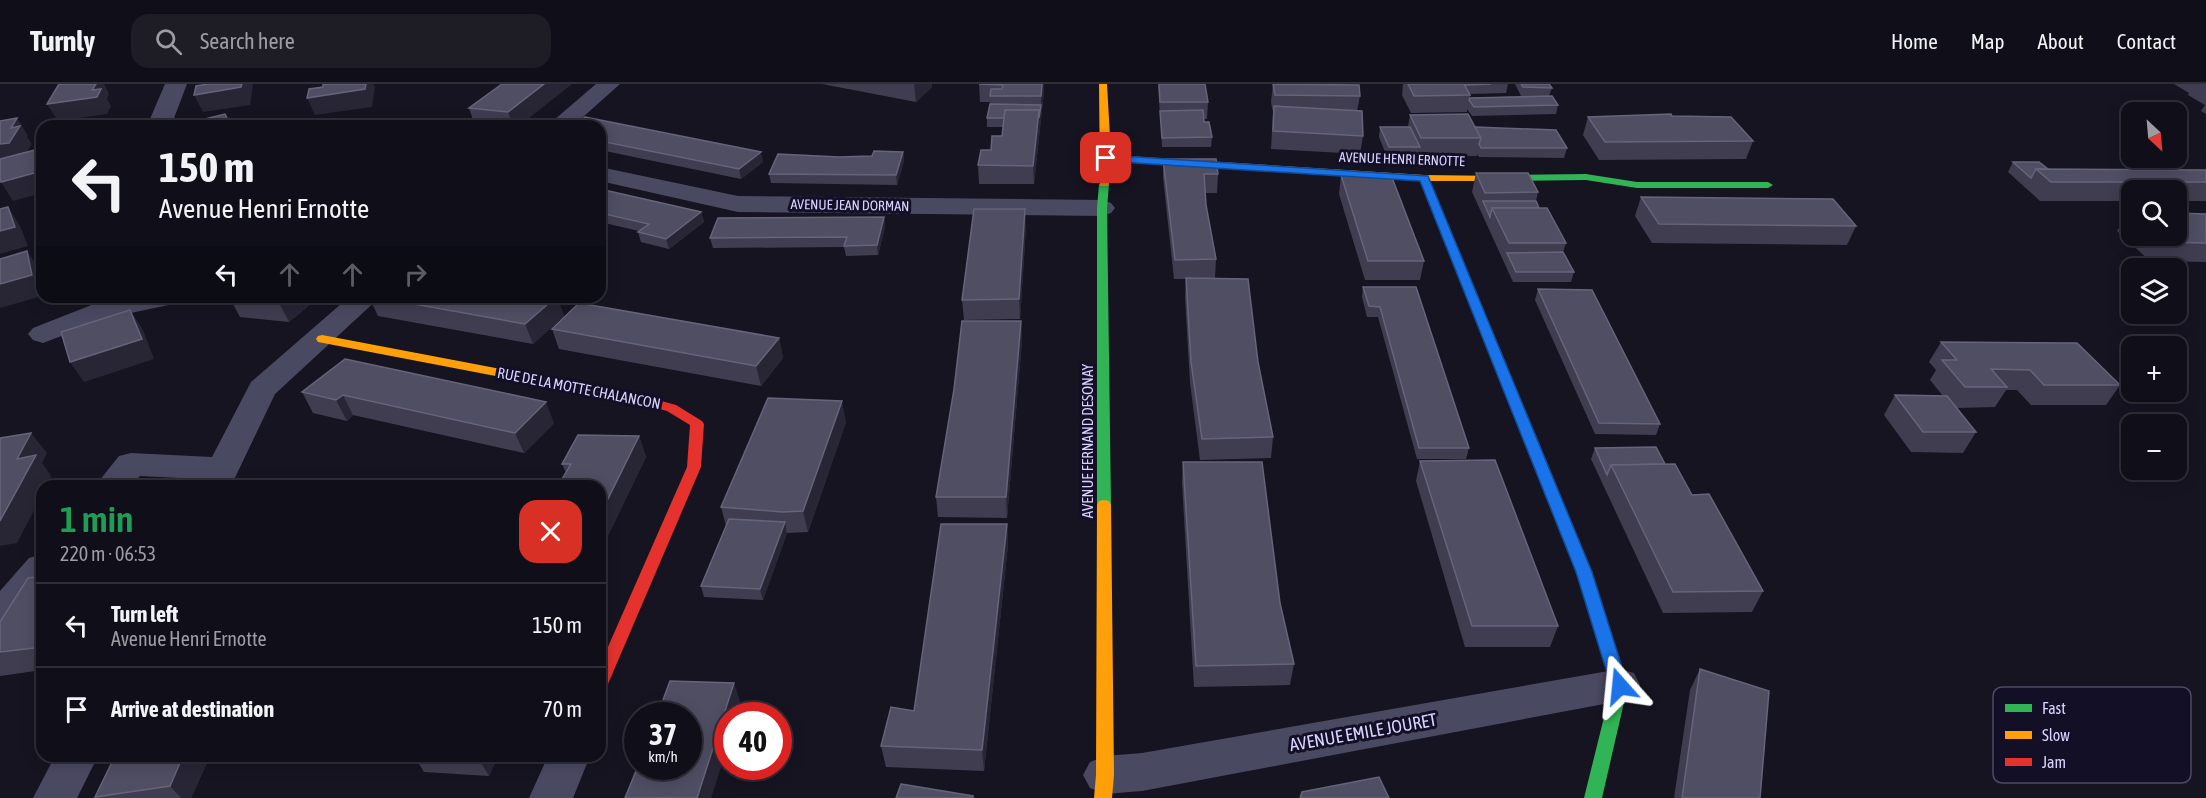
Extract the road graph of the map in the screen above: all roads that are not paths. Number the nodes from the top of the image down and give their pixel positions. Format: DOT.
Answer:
graph roads {
  1 [pos="176,84"];
  2 [pos="609,84"];
  3 [pos="1103,84"];
  4 [pos="161,120"];
  5 [pos="566,120"];
  6 [pos="1106,158"];
  7 [pos="606,175"];
  8 [pos="1424,178"];
  9 [pos="1768,185"];
  10 [pos="1102,208"];
  11 [pos="360,303"];
  12 [pos="104,304"];
  13 [pos="43,334"];
  14 [pos="322,339"];
  15 [pos="217,477"];
  16 [pos="117,480"];
  17 [pos="36,575"];
  18 [pos="0,616"];
  19 [pos="606,670"];
  20 [pos="1620,686"];
  21 [pos="74,762"];
  22 [pos="566,762"];
  23 [pos="1104,787"];
  24 [pos="55,798"];
  25 [pos="551,798"];
  26 [pos="1593,798"];
  1 -- 4 [label="street"];
  2 -- 5 [label="street"];
  3 -- 6 [label="street, AVENUE FERNAND DESONAY"];
  6 -- 8 [label="street, AVENUE HENRI ERNOTTE"];
  6 -- 10 [label="street, AVENUE FERNAND DESONAY"];
  7 -- 10 [label="street, AVENUE JEAN DORMAN"];
  8 -- 9 [label="street, AVENUE HENRI ERNOTTE"];
  8 -- 20 [label="street"];
  10 -- 23 [label="street, AVENUE FERNAND DESONAY"];
  11 -- 14 [label="street"];
  12 -- 13 [label="street"];
  14 -- 15 [label="street"];
  14 -- 19 [label="street, RUE DE LA MOTTE CHALANCON"];
  15 -- 16 [label="street"];
  17 -- 18 [label="street"];
  20 -- 23 [label="street, AVENUE EMILE JOURET"];
  20 -- 26 [label="street"];
  21 -- 24 [label="street"];
  22 -- 25 [label="street"];
}
